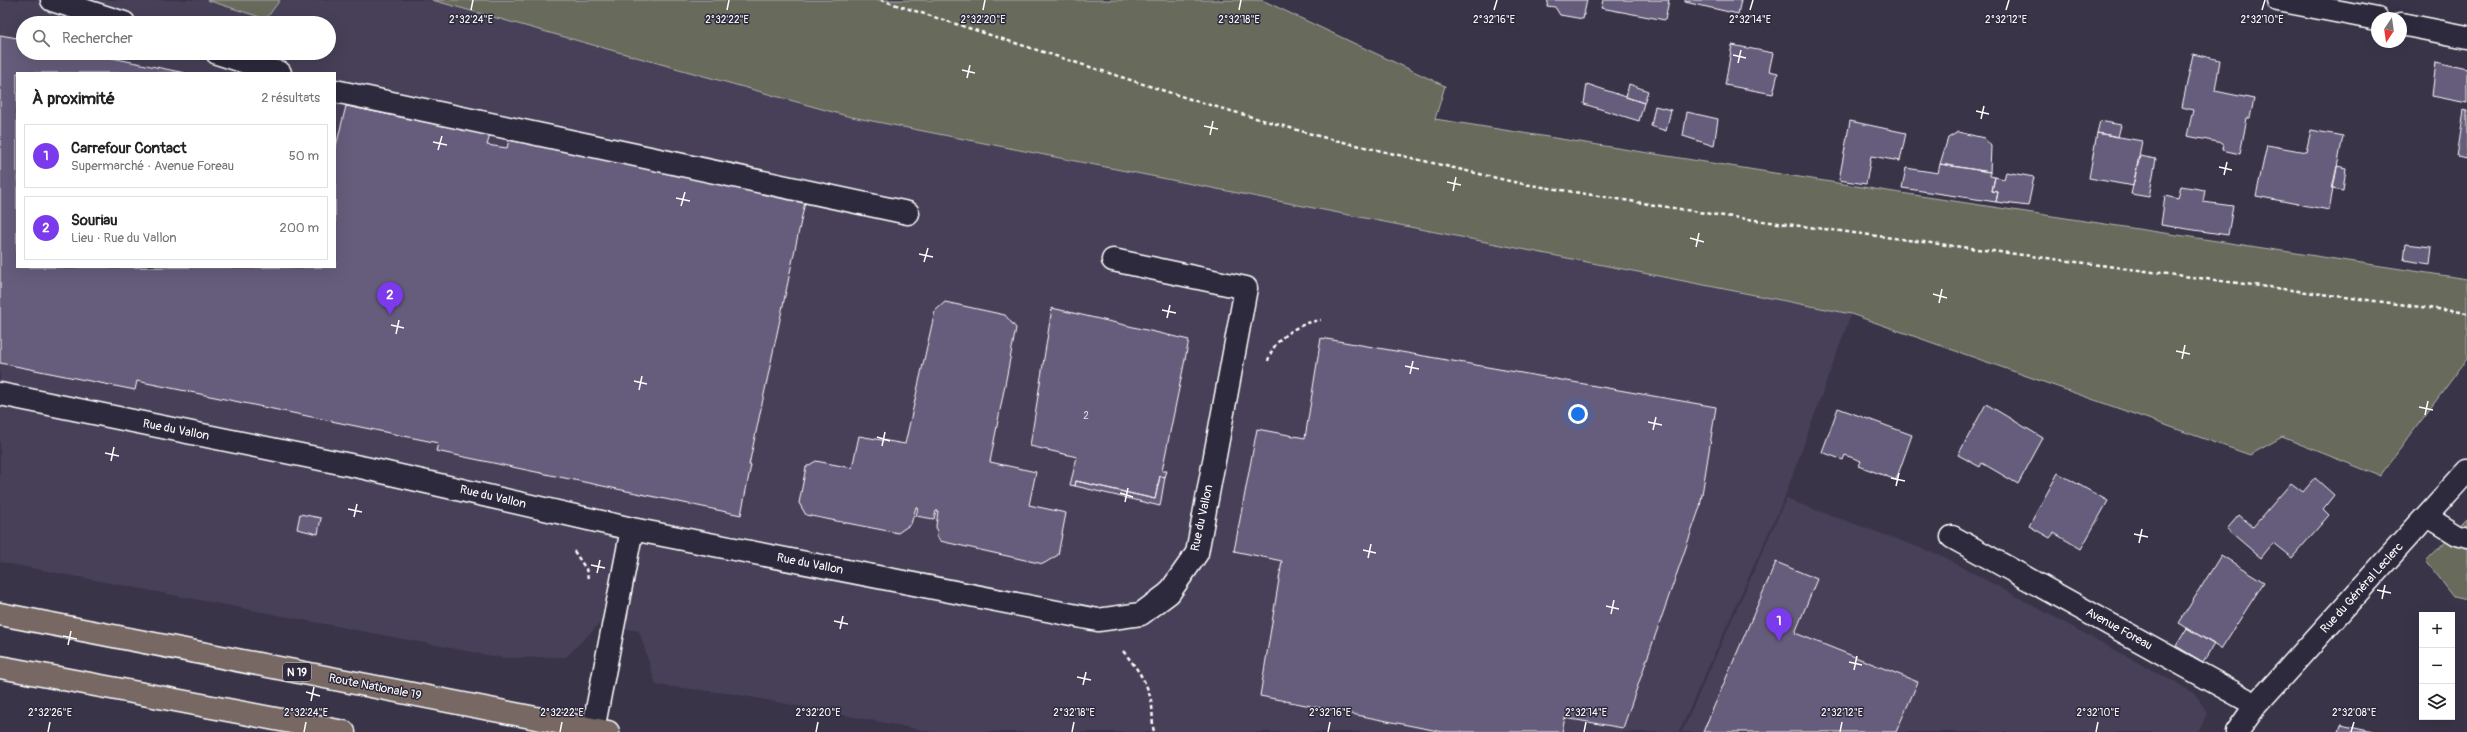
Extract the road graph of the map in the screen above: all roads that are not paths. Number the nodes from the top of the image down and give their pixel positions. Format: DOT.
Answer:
graph roads {
  1 [pos="52,0"];
  2 [pos="2278,0"];
  3 [pos="102,16"];
  4 [pos="2371,18"];
  5 [pos="2407,25"];
  6 [pos="2467,37"];
  7 [pos="239,60"];
  8 [pos="277,72"];
  9 [pos="336,91"];
  10 [pos="908,213"];
  11 [pos="1113,260"];
  12 [pos="0,394"];
  13 [pos="2467,470"];
  14 [pos="2428,517"];
  15 [pos="632,529"];
  16 [pos="1952,537"];
  17 [pos="2467,538"];
  18 [pos="0,614"];
  19 [pos="0,667"];
  20 [pos="2256,705"];
  21 [pos="601,731"];
  22 [pos="344,732"];
  23 [pos="2237,732"];
  1 -- 3 [label="street"];
  2 -- 4 [label="street"];
  5 -- 6 [label="street"];
  7 -- 8 [label="street"];
  9 -- 10 [label="street"];
  11 -- 15 [label="street, Rue du Vallon"];
  12 -- 15 [label="street, Rue du Vallon"];
  13 -- 14 [label="street, Rue du Général Leclerc"];
  14 -- 17 [label="lane"];
  14 -- 20 [label="street, Rue du Général Leclerc"];
  15 -- 21 [label="street"];
  16 -- 20 [label="street, Avenue Foreau"];
  18 -- 21 [label="main road, Route Nationale 19 / N 19"];
  19 -- 22 [label="main road"];
  20 -- 23 [label="street"];
}
